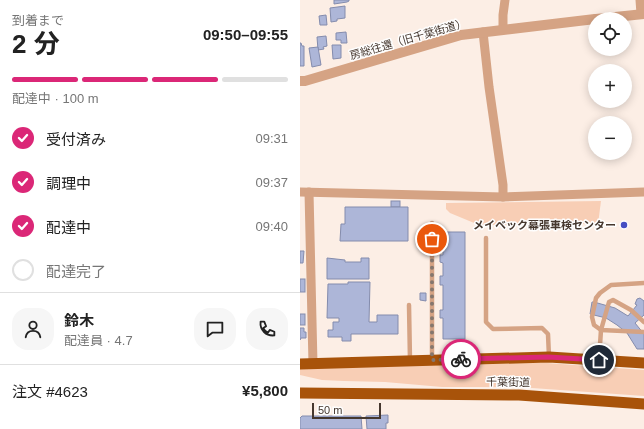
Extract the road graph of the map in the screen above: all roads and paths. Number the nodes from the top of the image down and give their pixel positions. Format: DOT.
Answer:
graph roads {
  1 [pos="505,0"];
  2 [pos="640,0"];
  3 [pos="643,14"];
  4 [pos="632,15"];
  5 [pos="588,20"];
  6 [pos="503,30"];
  7 [pos="483,32"];
  8 [pos="300,81"];
  9 [pos="304,192"];
  10 [pos="644,192"];
  11 [pos="503,197"];
  12 [pos="432,223"];
  13 [pos="486,238"];
  14 [pos="300,247"];
  15 [pos="310,247"];
  16 [pos="644,283"];
  17 [pos="409,305"];
  18 [pos="644,322"];
  19 [pos="601,330"];
  20 [pos="644,332"];
  21 [pos="548,357"];
  22 [pos="432,360"];
  23 [pos="599,360"];
  24 [pos="410,361"];
  25 [pos="644,363"];
  26 [pos="300,364"];
  27 [pos="312,364"];
  28 [pos="300,392"];
  29 [pos="644,404"];
  1 -- 6 [label="street"];
  2 -- 3 [label="street"];
  3 -- 4 [label="street, 房総往還（旧千葉街道）"];
  5 -- 6 [label="street, 房総往還（旧千葉街道）"];
  6 -- 7 [label="street, 房総往還（旧千葉街道）"];
  7 -- 8 [label="street, 房総往還（旧千葉街道）"];
  7 -- 11 [label="street"];
  9 -- 11 [label="street"];
  9 -- 15 [label="street"];
  10 -- 11 [label="street"];
  12 -- 22 [label="lane"];
  13 -- 21 [label="lane"];
  14 -- 15 [label="street"];
  15 -- 27 [label="street"];
  16 -- 19 [label="lane"];
  17 -- 24 [label="lane"];
  18 -- 19 [label="lane"];
  19 -- 20 [label="lane"];
  19 -- 23 [label="lane"];
  21 -- 22 [label="highway"];
  21 -- 23 [label="highway"];
  22 -- 24 [label="highway"];
  23 -- 25 [label="highway"];
  24 -- 27 [label="highway"];
  26 -- 27 [label="highway"];
  28 -- 29 [label="highway, 千葉街道"];
}
